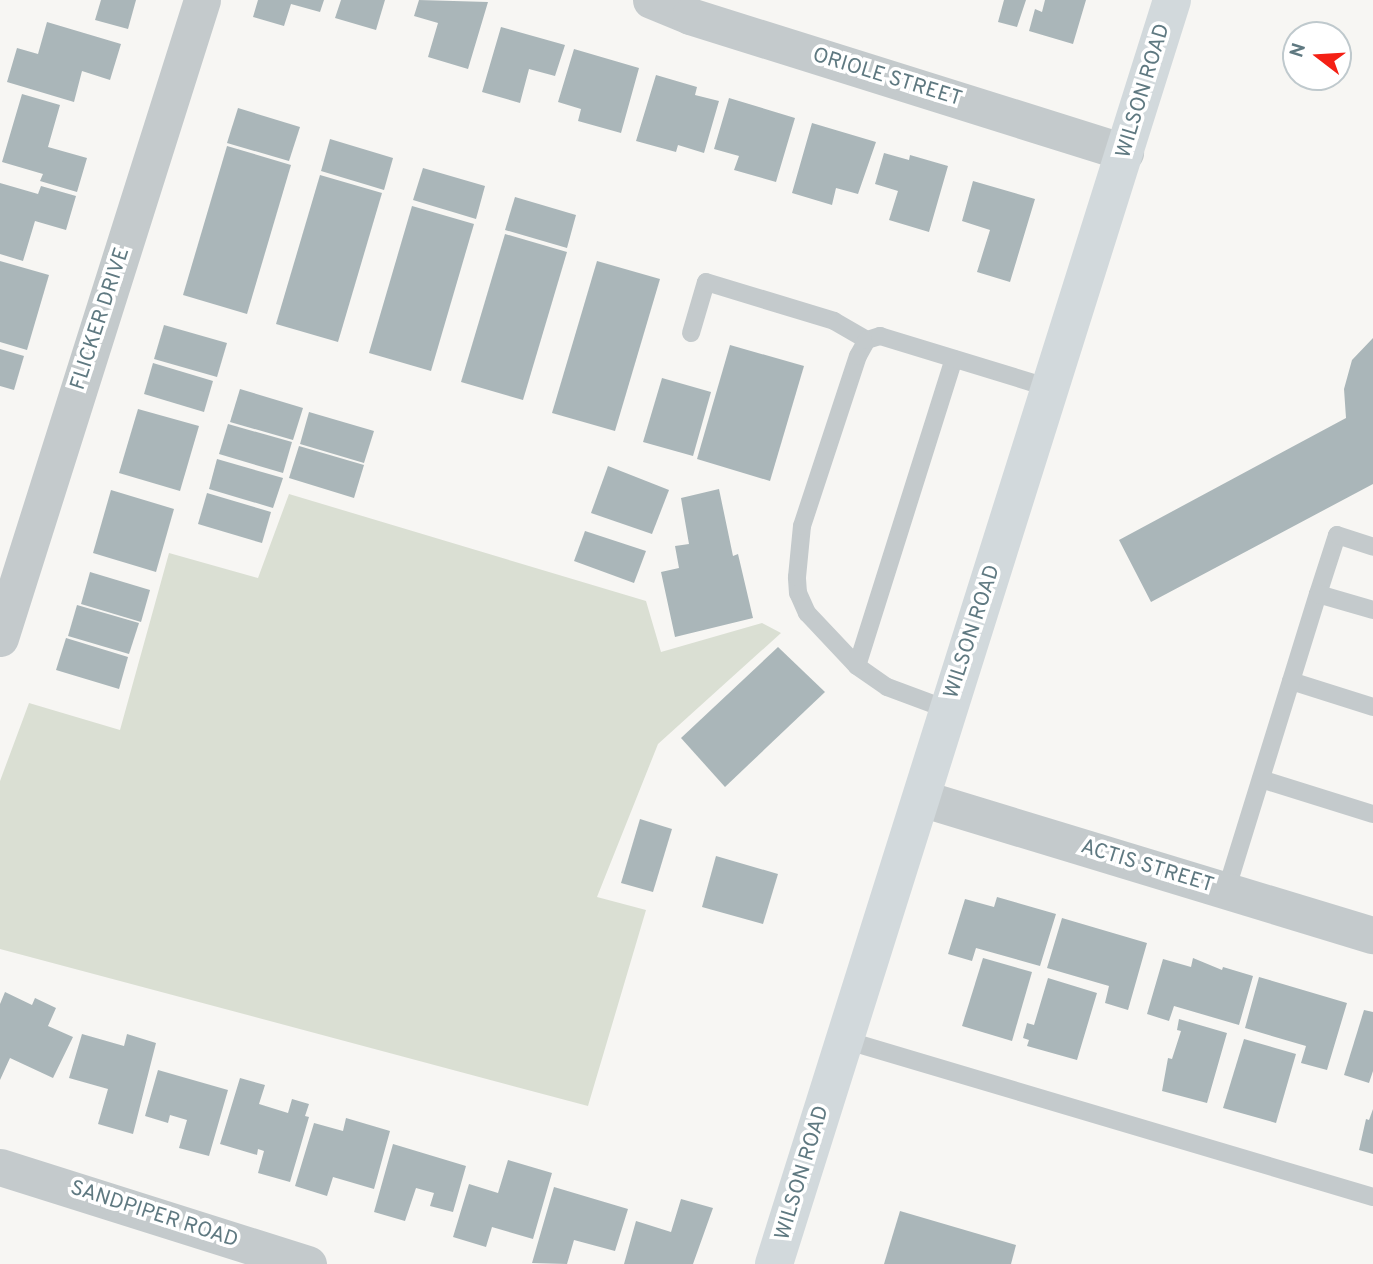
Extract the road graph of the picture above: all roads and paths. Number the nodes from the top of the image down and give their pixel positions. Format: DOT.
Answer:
graph roads {
  1 [pos="202,0"];
  2 [pos="650,0"];
  3 [pos="1172,0"];
  4 [pos="693,8"];
  5 [pos="1125,152"];
  6 [pos="691,333"];
  7 [pos="867,340"];
  8 [pos="954,359"];
  9 [pos="1050,388"];
  10 [pos="1373,547"];
  11 [pos="1318,594"];
  12 [pos="1373,610"];
  13 [pos="0,638"];
  14 [pos="857,666"];
  15 [pos="1291,681"];
  16 [pos="1373,707"];
  17 [pos="949,710"];
  18 [pos="1261,779"];
  19 [pos="921,798"];
  20 [pos="1373,814"];
  21 [pos="1226,891"];
  22 [pos="1373,935"];
  23 [pos="845,1040"];
  24 [pos="0,1167"];
  25 [pos="1373,1197"];
  26 [pos="300,1263"];
  27 [pos="774,1264"];
  1 -- 13 [label="street, FLICKER DRIVE"];
  2 -- 4 [label="street, ORIOLE STREET"];
  3 -- 5 [label="street, WILSON ROAD"];
  4 -- 5 [label="street, ORIOLE STREET"];
  5 -- 9 [label="street, WILSON ROAD"];
  6 -- 7 [label="lane"];
  7 -- 8 [label="lane"];
  7 -- 14 [label="lane"];
  8 -- 9 [label="lane"];
  8 -- 14 [label="lane"];
  9 -- 17 [label="street, WILSON ROAD"];
  10 -- 11 [label="lane"];
  11 -- 12 [label="lane"];
  11 -- 15 [label="lane"];
  14 -- 17 [label="lane"];
  15 -- 16 [label="lane"];
  15 -- 18 [label="lane"];
  17 -- 19 [label="street, WILSON ROAD"];
  18 -- 20 [label="lane"];
  18 -- 21 [label="lane"];
  19 -- 21 [label="street, ACTIS STREET"];
  19 -- 23 [label="street, WILSON ROAD"];
  21 -- 22 [label="street, ACTIS STREET"];
  23 -- 25 [label="lane"];
  23 -- 27 [label="street, WILSON ROAD"];
  24 -- 26 [label="street, SANDPIPER ROAD"];
}
